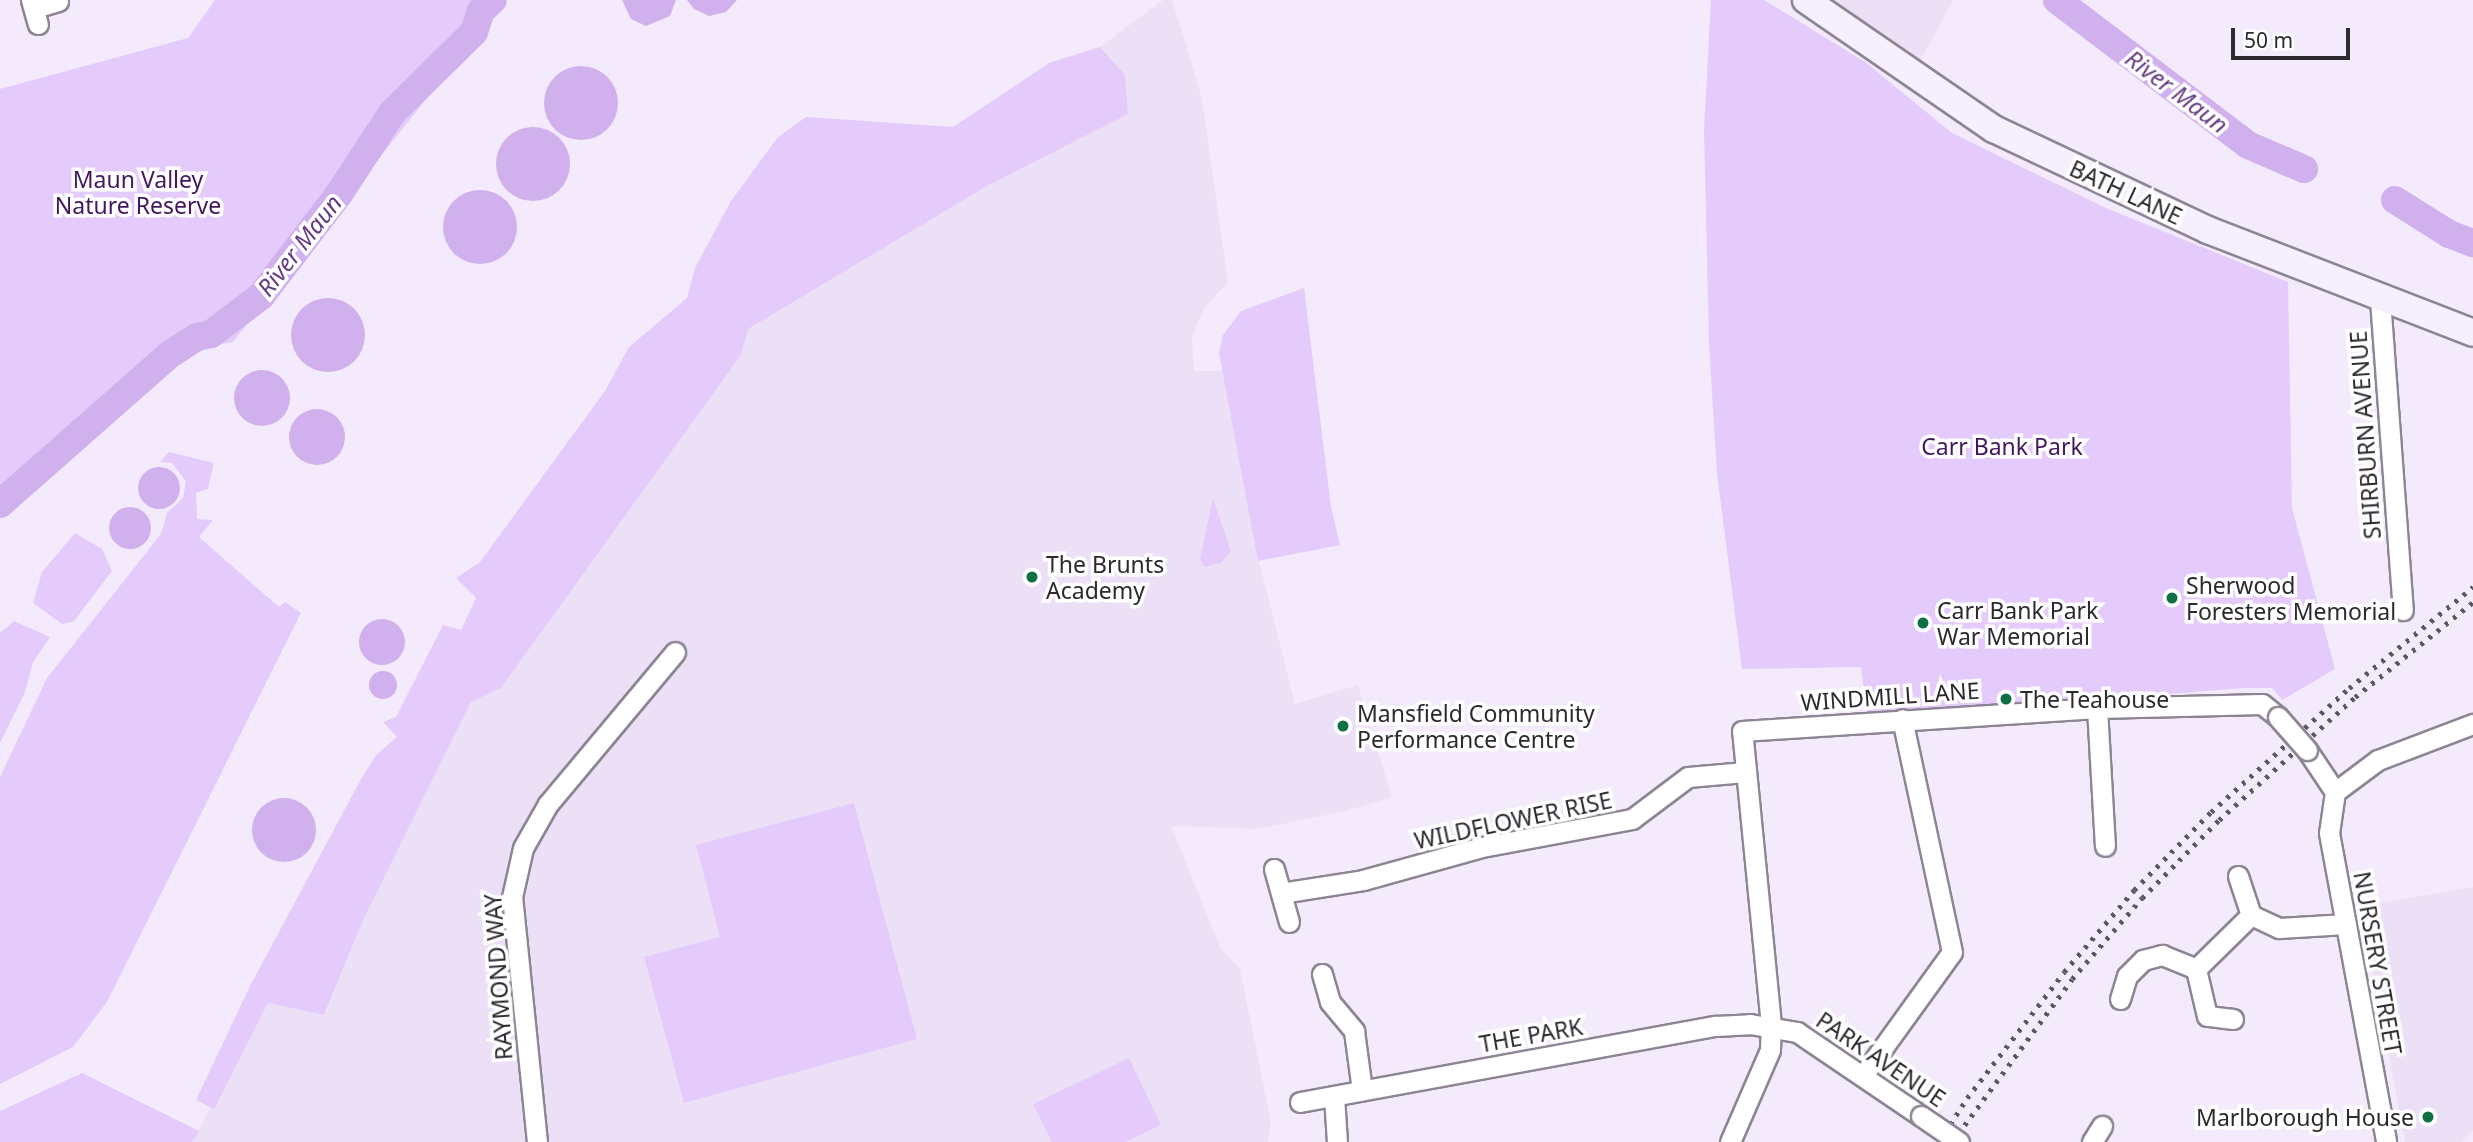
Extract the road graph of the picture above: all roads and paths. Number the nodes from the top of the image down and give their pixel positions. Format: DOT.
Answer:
graph roads {
  1 [pos="1806,0"];
  2 [pos="58,1"];
  3 [pos="34,10"];
  4 [pos="2380,299"];
  5 [pos="2473,333"];
  6 [pos="2403,610"];
  7 [pos="676,652"];
  8 [pos="2097,708"];
  9 [pos="1902,719"];
  10 [pos="2473,724"];
  11 [pos="1745,772"];
  12 [pos="2335,792"];
  13 [pos="2105,846"];
  14 [pos="1275,869"];
  15 [pos="2238,876"];
  16 [pos="1281,893"];
  17 [pos="2251,915"];
  18 [pos="1289,922"];
  19 [pos="2346,924"];
  20 [pos="2196,969"];
  21 [pos="1322,974"];
  22 [pos="2120,999"];
  23 [pos="2233,1019"];
  24 [pos="1771,1025"];
  25 [pos="1864,1074"];
  26 [pos="1362,1090"];
  27 [pos="1334,1096"];
  28 [pos="1300,1102"];
  29 [pos="537,1142"];
  30 [pos="1337,1142"];
  31 [pos="1730,1142"];
  32 [pos="1959,1142"];
  33 [pos="2386,1142"];
  1 -- 4 [label="main road, BATH LANE"];
  2 -- 3 [label="street"];
  4 -- 5 [label="main road, BATH LANE"];
  4 -- 6 [label="street, SHIRBURN AVENUE"];
  7 -- 29 [label="street, RAYMOND WAY"];
  8 -- 9 [label="street, WINDMILL LANE"];
  8 -- 12 [label="street, WINDMILL LANE, bridge"];
  8 -- 13 [label="street"];
  9 -- 11 [label="street, WINDMILL LANE"];
  9 -- 25 [label="street"];
  10 -- 12 [label="street"];
  11 -- 16 [label="street, WILDFLOWER RISE"];
  11 -- 24 [label="street"];
  12 -- 19 [label="street, NURSERY STREET"];
  14 -- 16 [label="street"];
  15 -- 17 [label="street"];
  16 -- 18 [label="street"];
  17 -- 19 [label="street"];
  17 -- 20 [label="street"];
  19 -- 33 [label="street, NURSERY STREET"];
  20 -- 22 [label="street"];
  20 -- 23 [label="street"];
  21 -- 26 [label="street"];
  24 -- 25 [label="street, PARK AVENUE"];
  24 -- 26 [label="street, THE PARK"];
  24 -- 31 [label="street"];
  25 -- 32 [label="street, PARK AVENUE, bridge"];
  26 -- 27 [label="street, THE PARK"];
  27 -- 28 [label="street, THE PARK"];
  27 -- 30 [label="street"];
}
